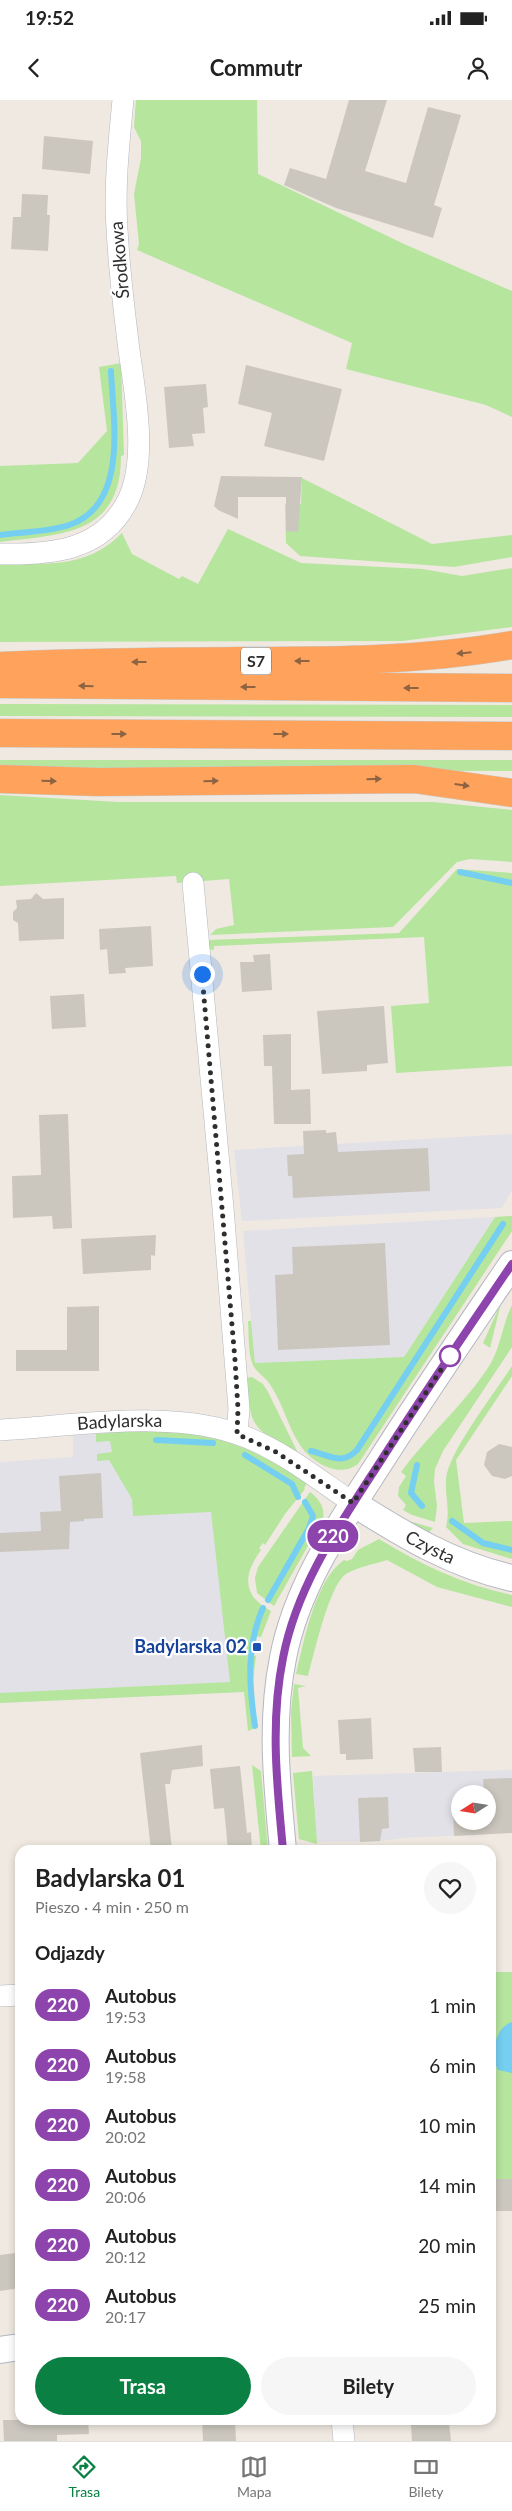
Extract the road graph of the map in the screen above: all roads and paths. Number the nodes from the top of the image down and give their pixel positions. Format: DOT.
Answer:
graph roads {
  1 [pos="123,100"];
  2 [pos="0,554"];
  3 [pos="512,645"];
  4 [pos="0,666"];
  5 [pos="0,684"];
  6 [pos="512,688"];
  7 [pos="0,733"];
  8 [pos="509,736"];
  9 [pos="0,779"];
  10 [pos="512,794"];
  11 [pos="193,883"];
  12 [pos="512,1264"];
  13 [pos="0,1430"];
  14 [pos="237,1434"];
  15 [pos="353,1503"];
  16 [pos="512,1578"];
  17 [pos="283,1845"];
  18 [pos="15,1995"];
  19 [pos="0,1996"];
  20 [pos="15,2348"];
  21 [pos="0,2350"];
  22 [pos="342,2425"];
  23 [pos="344,2441"];
  1 -- 2 [label="street, Środkowa"];
  3 -- 4 [label="highway, S7, one-way"];
  6 -- 5 [label="highway, one-way"];
  7 -- 8 [label="highway, one-way"];
  9 -- 10 [label="highway, one-way"];
  11 -- 14 [label="street"];
  12 -- 15 [label="street"];
  13 -- 14 [label="street, Badylarska"];
  14 -- 15 [label="street"];
  15 -- 16 [label="street, Czysta"];
  15 -- 17 [label="street"];
  18 -- 19 [label="street"];
  20 -- 21 [label="street"];
  22 -- 23 [label="street"];
}
